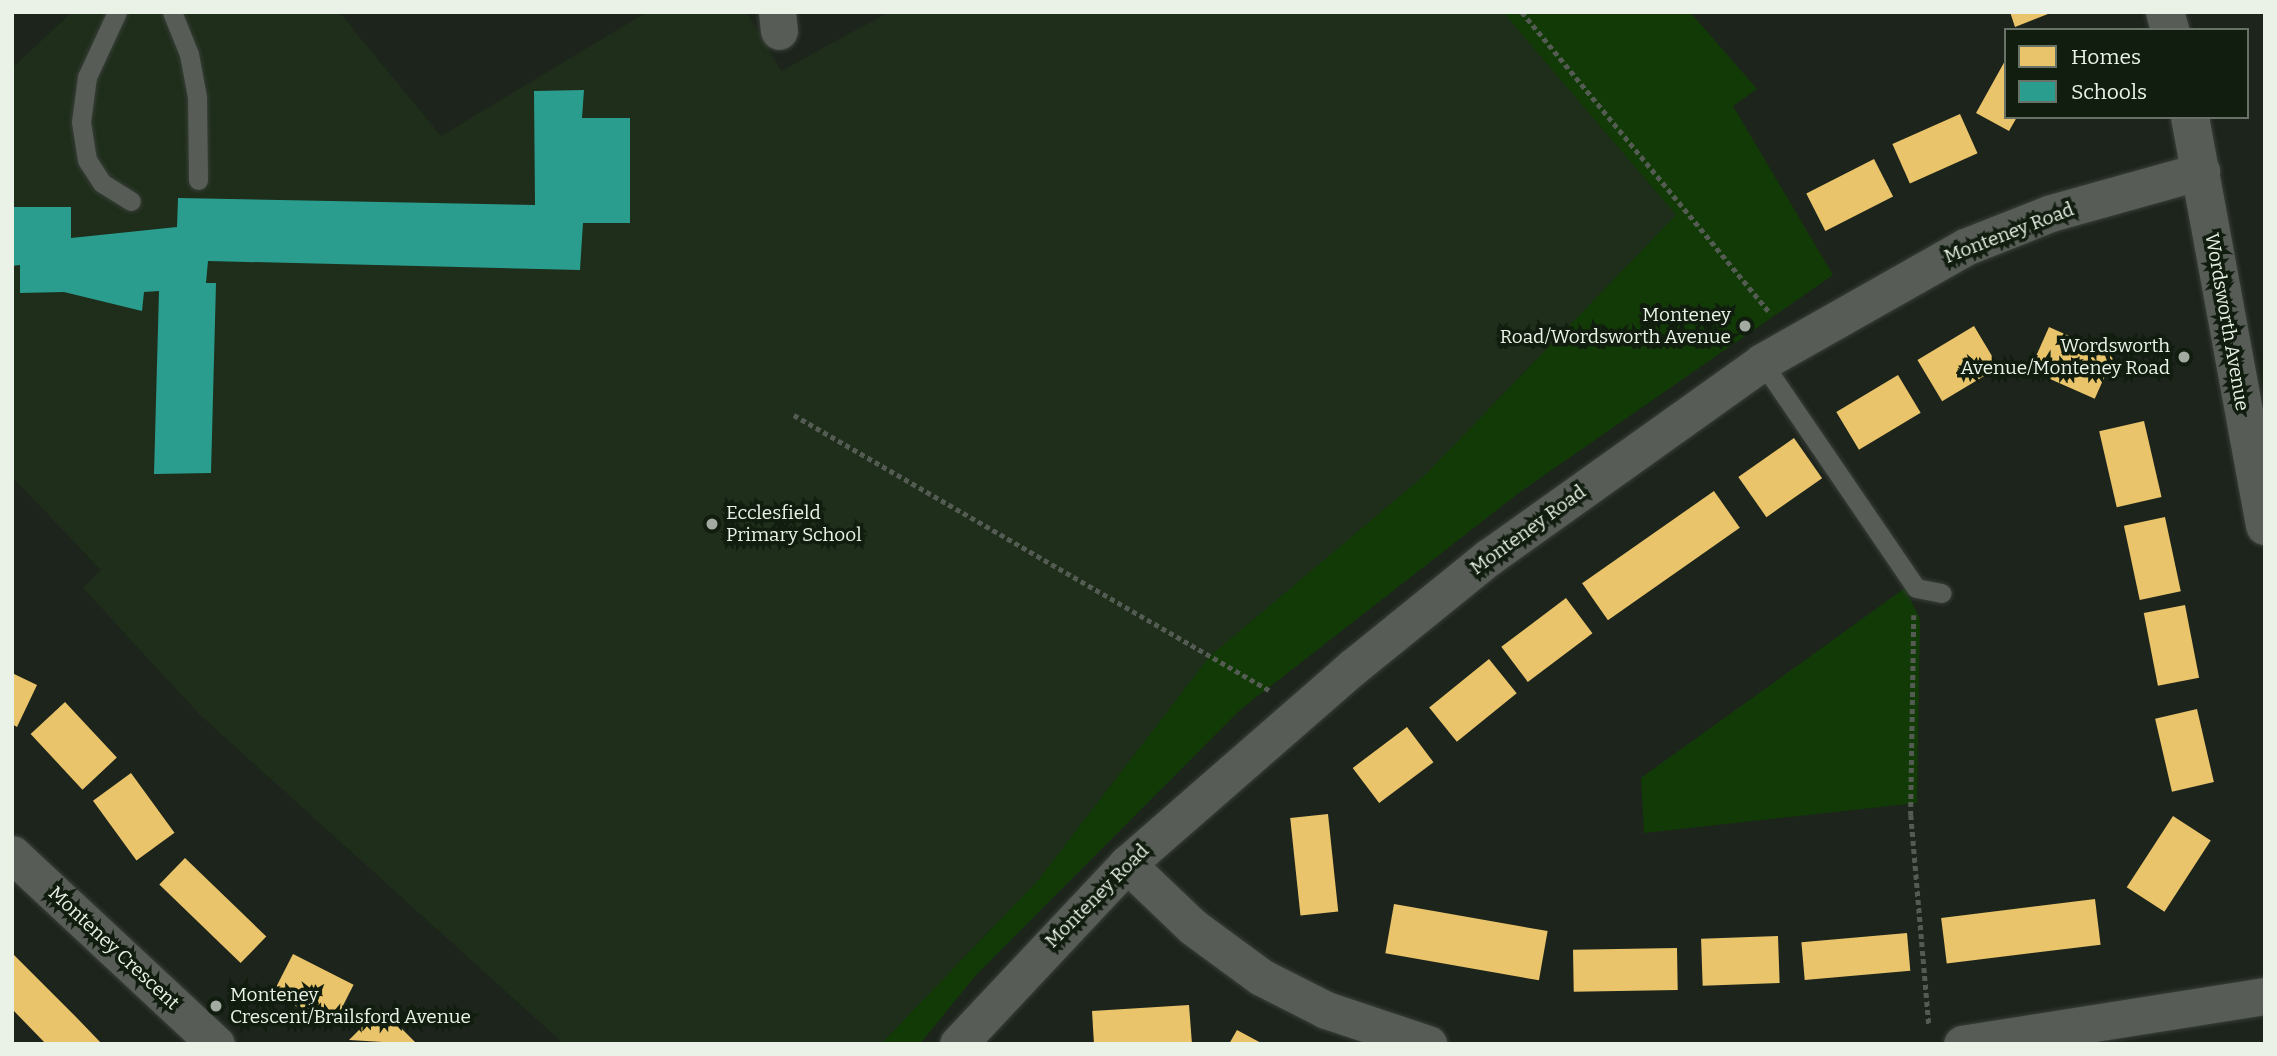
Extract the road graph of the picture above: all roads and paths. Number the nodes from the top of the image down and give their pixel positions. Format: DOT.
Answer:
graph roads {
  1 [pos="117,12"];
  2 [pos="172,12"];
  3 [pos="1522,12"];
  4 [pos="2190,119"];
  5 [pos="2201,171"];
  6 [pos="198,180"];
  7 [pos="131,201"];
  8 [pos="1794,341"];
  9 [pos="1762,362"];
  10 [pos="794,415"];
  11 [pos="2265,526"];
  12 [pos="1916,588"];
  13 [pos="1942,593"];
  14 [pos="1296,715"];
  15 [pos="12,854"];
  16 [pos="1127,864"];
  17 [pos="2265,996"];
  18 [pos="1929,1030"];
  19 [pos="216,1044"];
  20 [pos="958,1044"];
  21 [pos="1428,1044"];
  22 [pos="1962,1044"];
  1 -- 7 [label="lane"];
  2 -- 6 [label="lane"];
  3 -- 8 [label="path"];
  4 -- 5 [label="street, Wordsworth Avenue"];
  5 -- 8 [label="street, Monteney Road"];
  5 -- 11 [label="street, Wordsworth Avenue"];
  8 -- 9 [label="street, Monteney Road"];
  9 -- 12 [label="lane"];
  9 -- 14 [label="street, Monteney Road"];
  10 -- 14 [label="path"];
  12 -- 13 [label="lane"];
  12 -- 18 [label="path"];
  14 -- 16 [label="street, Monteney Road"];
  15 -- 19 [label="street, Monteney Crescent"];
  16 -- 20 [label="street, Monteney Road"];
  16 -- 21 [label="street"];
  17 -- 22 [label="street"];
}
